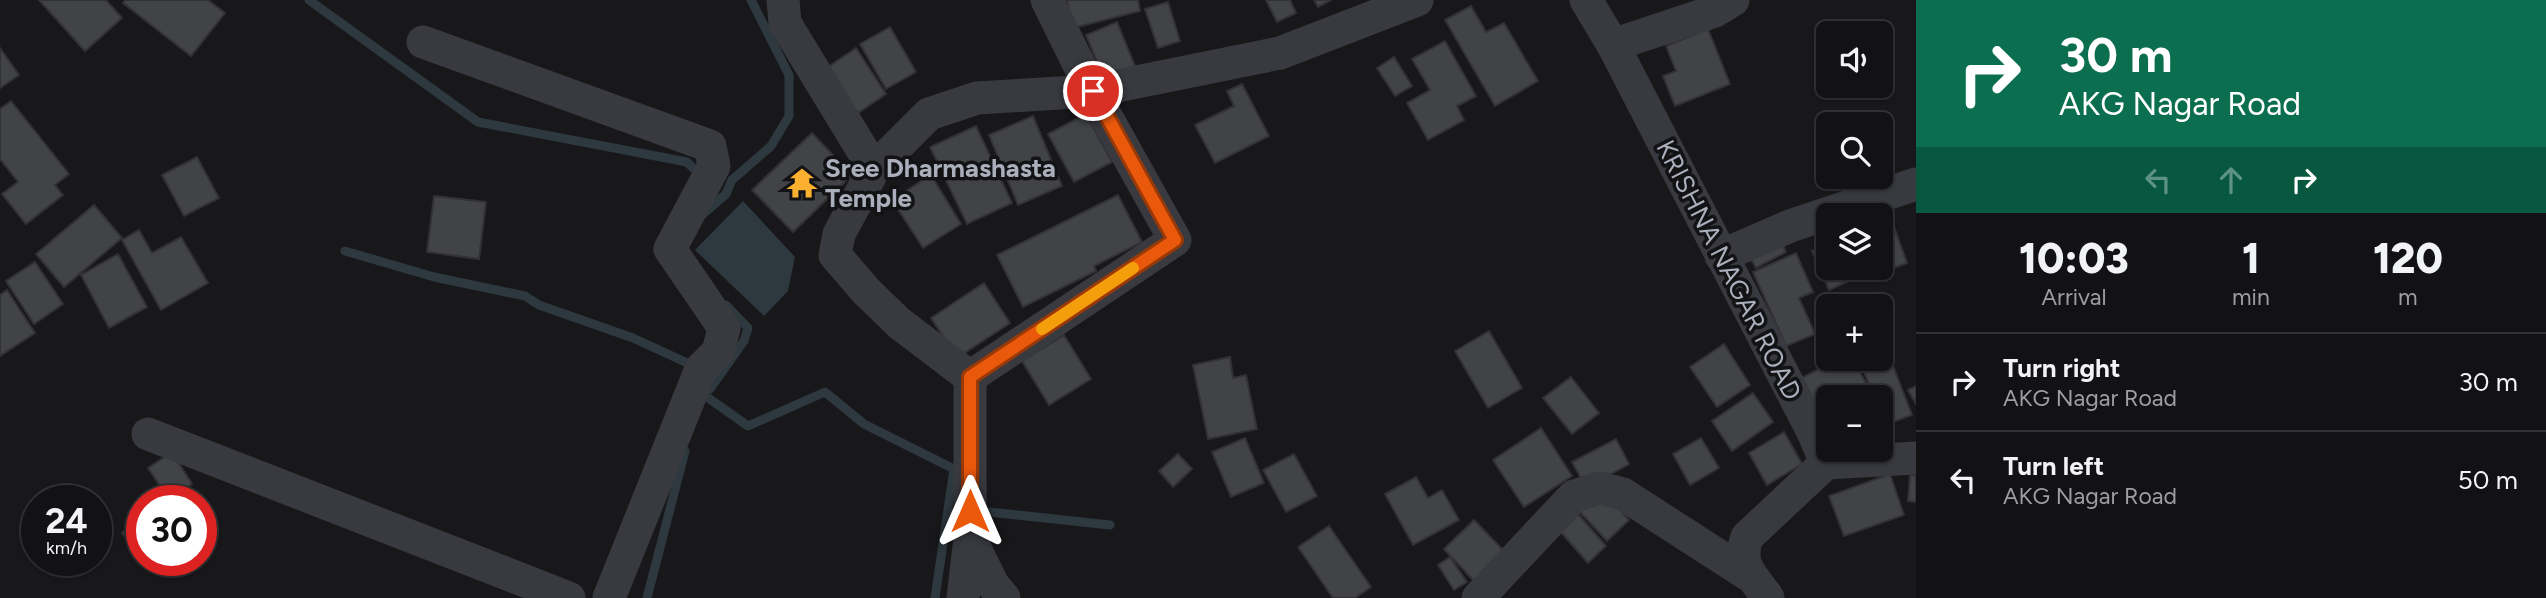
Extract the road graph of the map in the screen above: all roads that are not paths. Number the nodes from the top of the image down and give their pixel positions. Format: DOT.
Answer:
graph roads {
  1 [pos="783,0"];
  2 [pos="1047,0"];
  3 [pos="1417,0"];
  4 [pos="1586,0"];
  5 [pos="1733,0"];
  6 [pos="423,42"];
  7 [pos="1613,45"];
  8 [pos="1093,91"];
  9 [pos="874,169"];
  10 [pos="1916,184"];
  11 [pos="1721,256"];
  12 [pos="970,377"];
  13 [pos="148,434"];
  14 [pos="1916,458"];
  15 [pos="1826,463"];
  16 [pos="970,538"];
  17 [pos="1758,587"];
  18 [pos="569,598"];
  19 [pos="609,598"];
  20 [pos="963,598"];
  21 [pos="1004,598"];
  22 [pos="1478,598"];
  1 -- 9 [label="street"];
  2 -- 8 [label="street"];
  3 -- 8 [label="street"];
  4 -- 7 [label="street, KRISHNA NAGAR ROAD"];
  5 -- 7 [label="street"];
  6 -- 19 [label="street"];
  7 -- 11 [label="street, KRISHNA NAGAR ROAD"];
  8 -- 9 [label="street"];
  8 -- 12 [label="street"];
  9 -- 12 [label="street"];
  10 -- 11 [label="street"];
  11 -- 15 [label="street, KRISHNA NAGAR ROAD"];
  12 -- 16 [label="street"];
  13 -- 18 [label="street"];
  14 -- 15 [label="street"];
  15 -- 17 [label="street"];
  16 -- 20 [label="street"];
  16 -- 21 [label="street"];
  17 -- 22 [label="street"];
}
